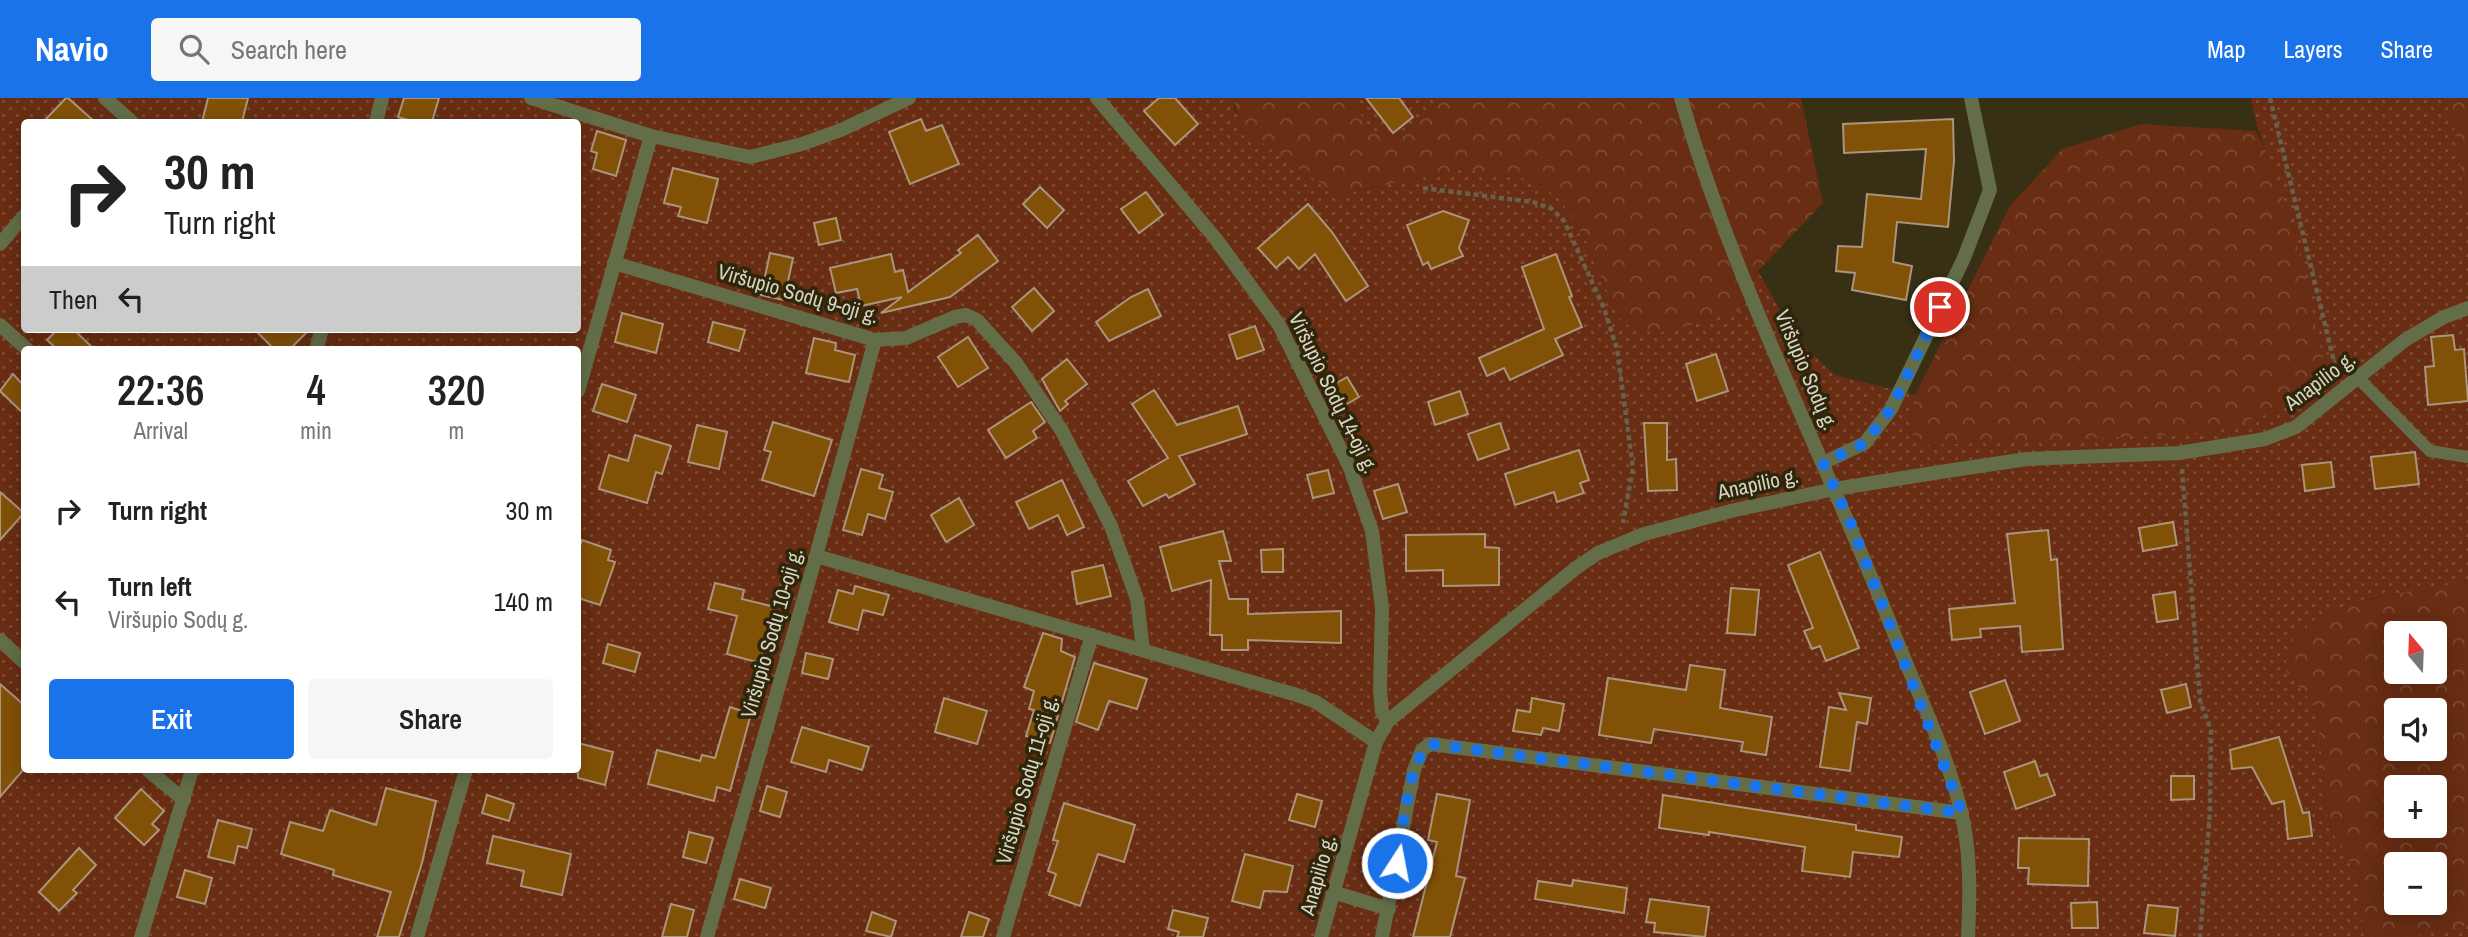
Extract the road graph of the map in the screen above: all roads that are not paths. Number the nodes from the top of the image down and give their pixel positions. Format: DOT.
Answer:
graph roads {
  1 [pos="105,98"];
  2 [pos="382,98"];
  3 [pos="531,98"];
  4 [pos="909,98"];
  5 [pos="1097,98"];
  6 [pos="1681,98"];
  7 [pos="1970,98"];
  8 [pos="119,110"];
  9 [pos="111,119"];
  10 [pos="129,119"];
  11 [pos="377,119"];
  12 [pos="651,136"];
  13 [pos="21,220"];
  14 [pos="0,244"];
  15 [pos="614,263"];
  16 [pos="2468,308"];
  17 [pos="0,325"];
  18 [pos="874,340"];
  19 [pos="24,346"];
  20 [pos="2359,379"];
  21 [pos="581,380"];
  22 [pos="2468,457"];
  23 [pos="1823,463"];
  24 [pos="1835,489"];
  25 [pos="816,556"];
  26 [pos="1092,635"];
  27 [pos="0,640"];
  28 [pos="1143,650"];
  29 [pos="21,659"];
  30 [pos="1388,721"];
  31 [pos="1376,742"];
  32 [pos="152,773"];
  33 [pos="191,773"];
  34 [pos="465,773"];
  35 [pos="184,800"];
  36 [pos="1962,813"];
  37 [pos="1336,893"];
  38 [pos="1389,909"];
  39 [pos="141,937"];
  40 [pos="417,937"];
  41 [pos="707,937"];
  42 [pos="1003,937"];
  43 [pos="1321,937"];
  44 [pos="1382,937"];
  45 [pos="1968,937"];
  1 -- 8 [label="street"];
  2 -- 11 [label="street"];
  3 -- 12 [label="street"];
  4 -- 12 [label="street"];
  5 -- 30 [label="street, Viršupio Sodų 14-oji g."];
  6 -- 23 [label="street, Viršupio Sodų g."];
  7 -- 23 [label="street"];
  8 -- 9 [label="street"];
  8 -- 10 [label="street"];
  12 -- 15 [label="street"];
  13 -- 14 [label="street"];
  15 -- 18 [label="street, Viršupio Sodų 9-oji g."];
  15 -- 21 [label="street"];
  16 -- 20 [label="street, Anapilio g."];
  17 -- 19 [label="street"];
  18 -- 25 [label="street, Viršupio Sodų 10-oji g."];
  18 -- 28 [label="street, Viršupio Sodų 9-oji g."];
  20 -- 22 [label="lane"];
  20 -- 24 [label="street, Anapilio g."];
  23 -- 24 [label="street, Viršupio Sodų g."];
  24 -- 30 [label="street, Anapilio g."];
  24 -- 36 [label="street, Viršupio Sodų g."];
  25 -- 26 [label="street"];
  25 -- 41 [label="street, Viršupio Sodų 10-oji g."];
  26 -- 28 [label="street"];
  26 -- 42 [label="street, Viršupio Sodų 11-oji g."];
  27 -- 29 [label="street"];
  28 -- 31 [label="street"];
  30 -- 31 [label="street, Anapilio g."];
  31 -- 37 [label="street, Anapilio g."];
  32 -- 35 [label="street"];
  33 -- 35 [label="street"];
  34 -- 40 [label="street"];
  35 -- 39 [label="street"];
  36 -- 38 [label="street"];
  36 -- 45 [label="street, Viršupio Sodų g."];
  37 -- 38 [label="street"];
  37 -- 43 [label="street, Anapilio g."];
  38 -- 44 [label="street"];
}
